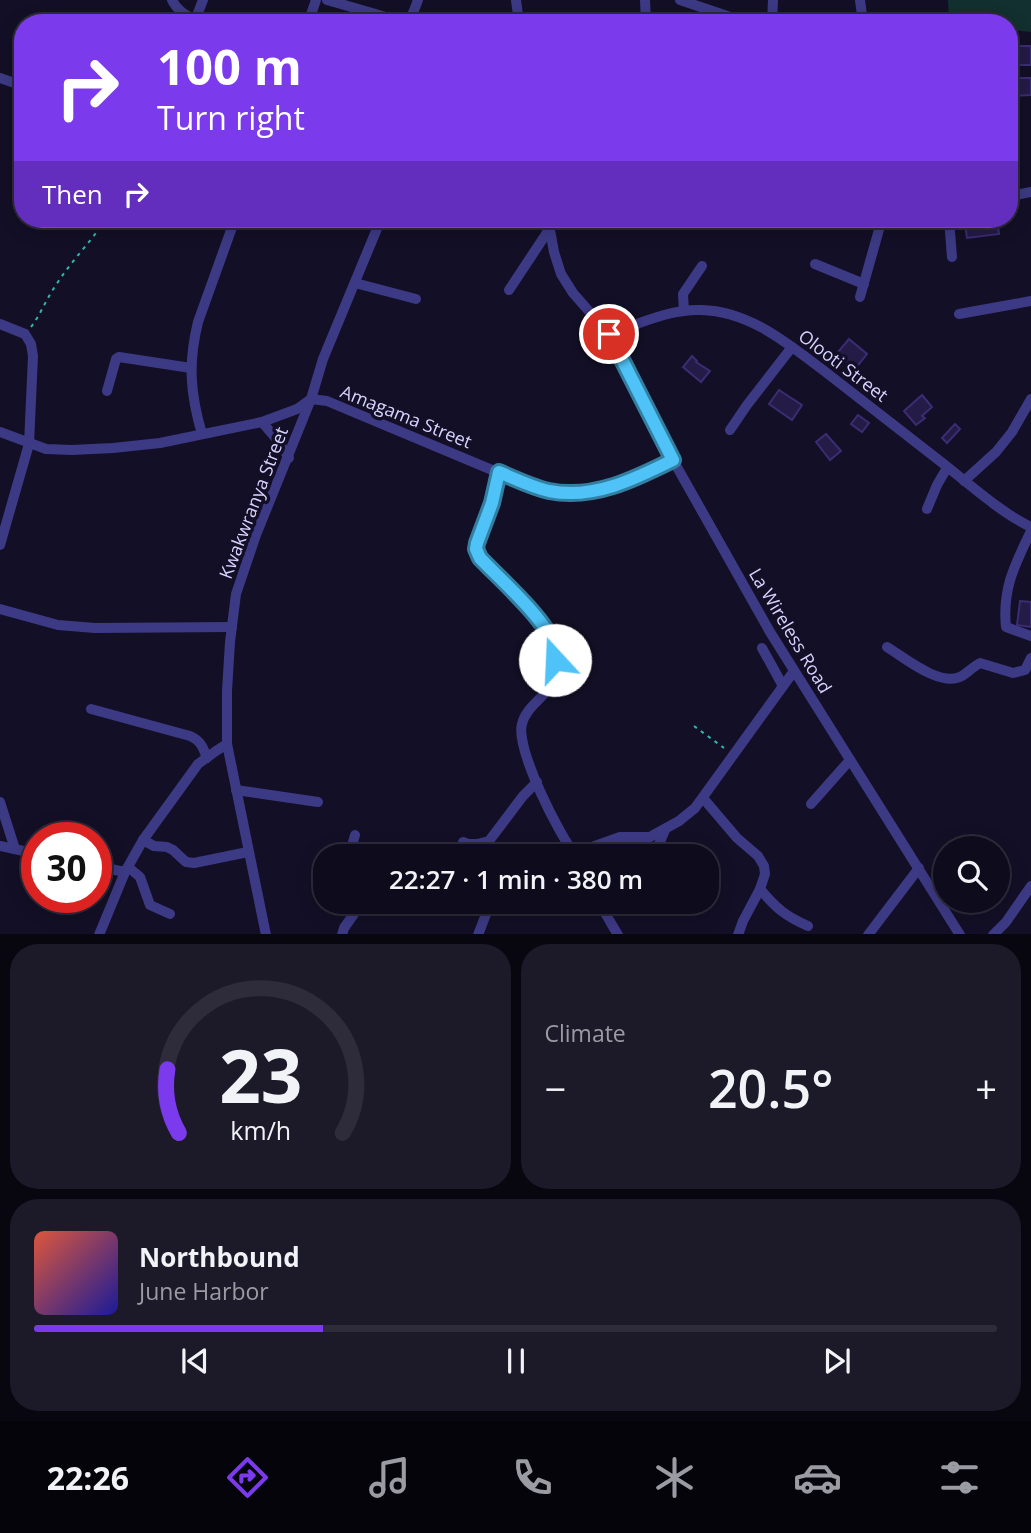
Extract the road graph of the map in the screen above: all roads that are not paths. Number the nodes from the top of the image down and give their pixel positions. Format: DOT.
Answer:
graph roads {
  1 [pos="172,0"];
  2 [pos="327,0"];
  3 [pos="680,0"];
  4 [pos="183,14"];
  5 [pos="375,14"];
  6 [pos="721,14"];
  7 [pos="232,228"];
  8 [pos="377,228"];
  9 [pos="547,228"];
  10 [pos="550,228"];
  11 [pos="880,228"];
  12 [pos="950,228"];
  13 [pos="952,257"];
  14 [pos="815,264"];
  15 [pos="702,266"];
  16 [pos="355,283"];
  17 [pos="864,284"];
  18 [pos="509,290"];
  19 [pos="860,297"];
  20 [pos="416,299"];
  21 [pos="1031,301"];
  22 [pos="684,311"];
  23 [pos="959,314"];
  24 [pos="0,324"];
  25 [pos="609,334"];
  26 [pos="792,347"];
  27 [pos="191,368"];
  28 [pos="107,391"];
  29 [pos="311,399"];
  30 [pos="1031,399"];
  31 [pos="262,422"];
  32 [pos="730,430"];
  33 [pos="0,432"];
  34 [pos="202,433"];
  35 [pos="29,444"];
  36 [pos="289,457"];
  37 [pos="673,460"];
  38 [pos="947,468"];
  39 [pos="499,472"];
  40 [pos="964,481"];
  41 [pos="927,509"];
  42 [pos="3,524"];
  43 [pos="1031,529"];
  44 [pos="0,545"];
  45 [pos="0,610"];
  46 [pos="232,627"];
  47 [pos="1031,636"];
  48 [pos="887,647"];
  49 [pos="762,648"];
  50 [pos="1031,657"];
  51 [pos="793,671"];
  52 [pos="783,686"];
  53 [pos="91,709"];
  54 [pos="227,744"];
  55 [pos="207,758"];
  56 [pos="850,760"];
  57 [pos="537,782"];
  58 [pos="236,790"];
  59 [pos="703,797"];
  60 [pos="0,802"];
  61 [pos="318,803"];
  62 [pos="811,804"];
  63 [pos="665,830"];
  64 [pos="355,835"];
  65 [pos="143,841"];
  66 [pos="463,842"];
  67 [pos="352,844"];
  68 [pos="568,844"];
  69 [pos="606,844"];
  70 [pos="659,844"];
  71 [pos="0,846"];
  72 [pos="15,849"];
  73 [pos="21,850"];
  74 [pos="248,852"];
  75 [pos="112,868"];
  76 [pos="919,868"];
  77 [pos="126,870"];
  78 [pos="1031,886"];
  79 [pos="760,889"];
  80 [pos="170,914"];
  81 [pos="354,914"];
  82 [pos="486,914"];
  83 [pos="605,914"];
  84 [pos="808,926"];
  85 [pos="99,934"];
  86 [pos="266,934"];
  87 [pos="342,934"];
  88 [pos="478,934"];
  89 [pos="618,934"];
  90 [pos="738,934"];
  91 [pos="868,934"];
  92 [pos="960,934"];
  93 [pos="993,934"];
  1 -- 4 [label="street"];
  2 -- 5 [label="street"];
  3 -- 6 [label="street"];
  7 -- 27 [label="street"];
  8 -- 16 [label="street, Kwakwranya Street"];
  9 -- 18 [label="street"];
  10 -- 25 [label="street, La Wireless Road"];
  11 -- 17 [label="street"];
  12 -- 13 [label="street"];
  14 -- 17 [label="street"];
  15 -- 22 [label="street"];
  16 -- 20 [label="street"];
  16 -- 29 [label="street, Kwakwranya Street"];
  17 -- 19 [label="street"];
  21 -- 23 [label="street"];
  22 -- 25 [label="street, Olooti Street"];
  22 -- 26 [label="street, Olooti Street"];
  24 -- 35 [label="street"];
  25 -- 37 [label="street, La Wireless Road"];
  26 -- 32 [label="street"];
  26 -- 38 [label="street, Olooti Street"];
  27 -- 28 [label="street"];
  27 -- 34 [label="street"];
  29 -- 31 [label="street, Amagama Street"];
  29 -- 36 [label="street, Kwakwranya Street"];
  29 -- 39 [label="street, Amagama Street"];
  30 -- 40 [label="street"];
  31 -- 34 [label="street, Amagama Street"];
  31 -- 36 [label="street"];
  33 -- 35 [label="street, Amagama Street"];
  34 -- 35 [label="street, Amagama Street"];
  35 -- 42 [label="street"];
  36 -- 46 [label="street, Kwakwranya Street"];
  37 -- 39 [label="street, Amagama Street"];
  37 -- 51 [label="street, La Wireless Road"];
  38 -- 40 [label="street, Olooti Street"];
  38 -- 41 [label="street"];
  39 -- 57 [label="street"];
  40 -- 43 [label="street, Olooti Street"];
  42 -- 44 [label="street"];
  43 -- 47 [label="street"];
  45 -- 46 [label="street"];
  46 -- 54 [label="street, Kwakwranya Street"];
  48 -- 50 [label="street"];
  49 -- 52 [label="street"];
  51 -- 52 [label="street"];
  51 -- 56 [label="street, La Wireless Road"];
  52 -- 59 [label="street"];
  53 -- 55 [label="street"];
  54 -- 55 [label="street"];
  54 -- 58 [label="street, Kwakwranya Street"];
  55 -- 65 [label="street"];
  56 -- 62 [label="street"];
  56 -- 76 [label="street, La Wireless Road"];
  57 -- 66 [label="street"];
  57 -- 68 [label="street"];
  58 -- 61 [label="street"];
  58 -- 74 [label="street, Kwakwranya Street"];
  59 -- 63 [label="street"];
  59 -- 79 [label="street"];
  60 -- 72 [label="street"];
  63 -- 69 [label="street"];
  63 -- 70 [label="street"];
  64 -- 67 [label="street"];
  65 -- 74 [label="street"];
  65 -- 77 [label="street"];
  71 -- 72 [label="street"];
  72 -- 73 [label="street"];
  74 -- 86 [label="street, Kwakwranya Street"];
  75 -- 77 [label="street"];
  76 -- 91 [label="street"];
  76 -- 92 [label="street, La Wireless Road"];
  77 -- 80 [label="street"];
  77 -- 85 [label="street"];
  78 -- 93 [label="street"];
  79 -- 84 [label="street"];
  79 -- 90 [label="street"];
  81 -- 87 [label="street"];
  82 -- 88 [label="street"];
  83 -- 89 [label="street"];
}
